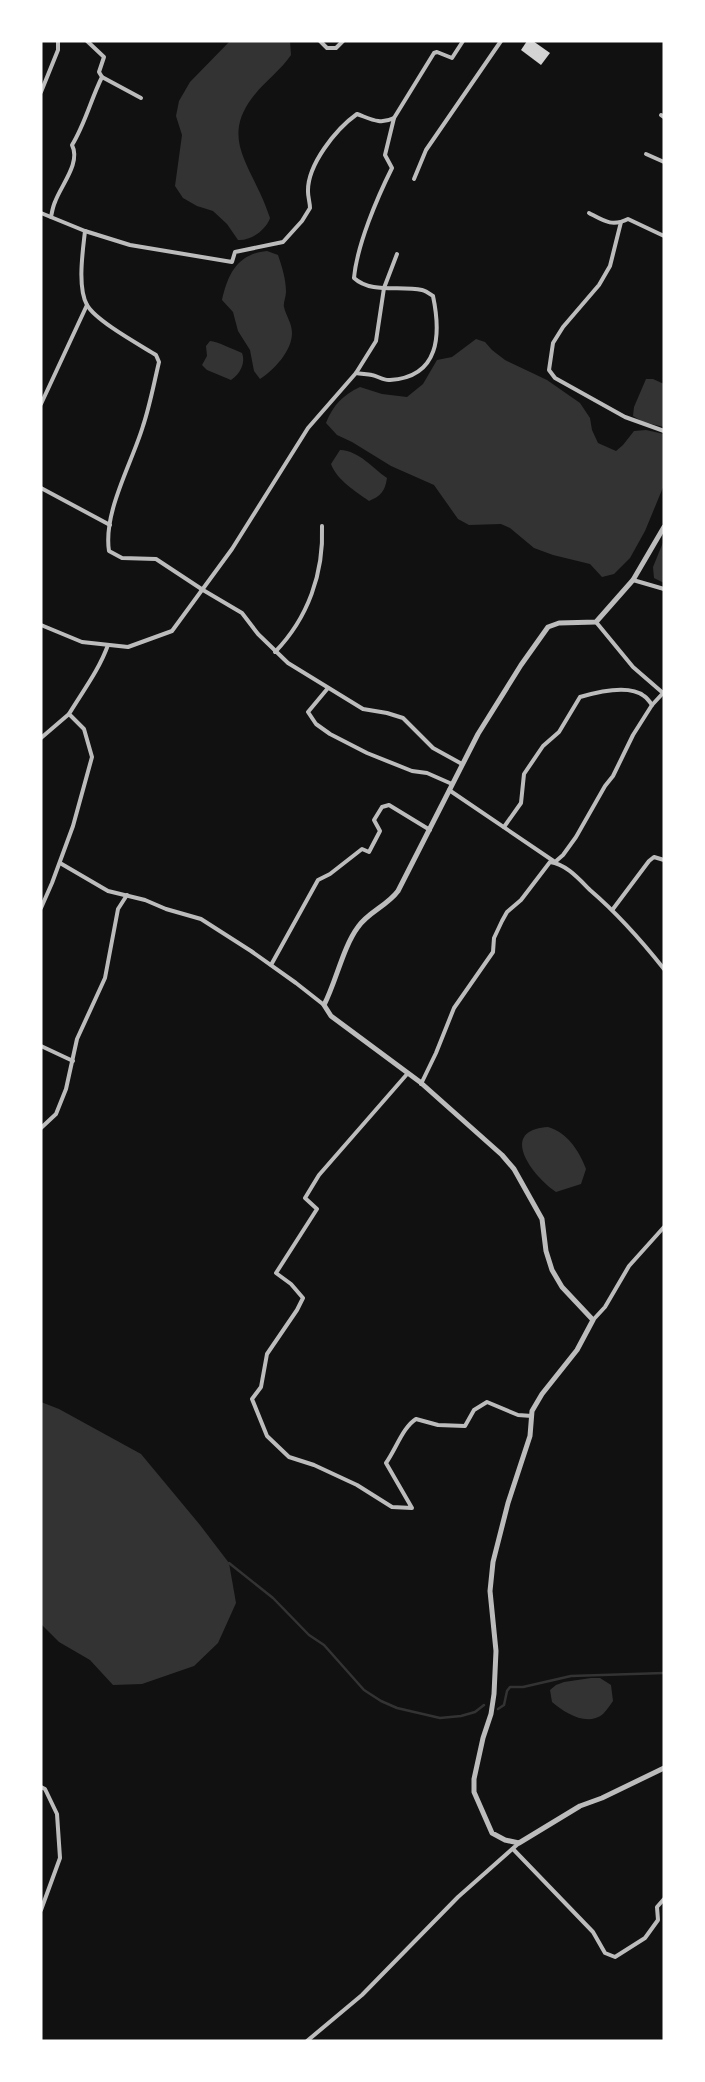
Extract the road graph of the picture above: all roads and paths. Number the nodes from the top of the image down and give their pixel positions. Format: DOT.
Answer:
graph roads {
  1 [pos="58,41"];
  2 [pos="86,41"];
  3 [pos="320,41"];
  4 [pos="343,41"];
  5 [pos="463,41"];
  6 [pos="501,41"];
  7 [pos="102,76"];
  8 [pos="41,92"];
  9 [pos="141,98"];
  10 [pos="394,118"];
  11 [pos="646,154"];
  12 [pos="664,162"];
  13 [pos="414,179"];
  14 [pos="41,213"];
  15 [pos="589,213"];
  16 [pos="51,217"];
  17 [pos="621,222"];
  18 [pos="85,231"];
  19 [pos="664,236"];
  20 [pos="396,254"];
  21 [pos="384,288"];
  22 [pos="87,305"];
  23 [pos="356,373"];
  24 [pos="41,404"];
  25 [pos="664,431"];
  26 [pos="41,488"];
  27 [pos="110,525"];
  28 [pos="322,526"];
  29 [pos="664,527"];
  30 [pos="633,580"];
  31 [pos="664,589"];
  32 [pos="203,590"];
  33 [pos="596,622"];
  34 [pos="41,625"];
  35 [pos="108,645"];
  36 [pos="275,652"];
  37 [pos="328,688"];
  38 [pos="664,693"];
  39 [pos="662,698"];
  40 [pos="652,705"];
  41 [pos="69,714"];
  42 [pos="41,738"];
  43 [pos="462,764"];
  44 [pos="452,784"];
  45 [pos="449,790"];
  46 [pos="504,827"];
  47 [pos="430,830"];
  48 [pos="664,860"];
  49 [pos="555,862"];
  50 [pos="60,863"];
  51 [pos="127,896"];
  52 [pos="41,908"];
  53 [pos="613,909"];
  54 [pos="271,965"];
  55 [pos="664,969"];
  56 [pos="324,1006"];
  57 [pos="41,1046"];
  58 [pos="73,1061"];
  59 [pos="408,1073"];
  60 [pos="421,1084"];
  61 [pos="41,1128"];
  62 [pos="664,1227"];
  63 [pos="593,1320"];
  64 [pos="532,1416"];
  65 [pos="664,1768"];
  66 [pos="41,1787"];
  67 [pos="520,1843"];
  68 [pos="513,1849"];
  69 [pos="664,1900"];
  70 [pos="41,1910"];
  71 [pos="307,2041"];
  1 -- 8 [label="street"];
  2 -- 7 [label="street"];
  3 -- 4 [label="street"];
  5 -- 10 [label="street"];
  6 -- 13 [label="street"];
  7 -- 9 [label="street"];
  7 -- 16 [label="street"];
  10 -- 18 [label="street"];
  10 -- 21 [label="street"];
  11 -- 12 [label="street"];
  14 -- 16 [label="street"];
  15 -- 17 [label="street"];
  16 -- 18 [label="street"];
  17 -- 19 [label="street"];
  17 -- 25 [label="street"];
  18 -- 22 [label="street"];
  20 -- 21 [label="street"];
  21 -- 23 [label="street"];
  21 -- 23 [label="street"];
  22 -- 24 [label="street"];
  22 -- 27 [label="street"];
  23 -- 32 [label="street"];
  26 -- 27 [label="street"];
  27 -- 32 [label="street"];
  28 -- 36 [label="street"];
  29 -- 30 [label="street"];
  30 -- 31 [label="street"];
  30 -- 33 [label="street"];
  32 -- 35 [label="street"];
  32 -- 36 [label="street"];
  33 -- 38 [label="street"];
  33 -- 43 [label="street"];
  34 -- 35 [label="street"];
  35 -- 41 [label="street"];
  36 -- 37 [label="street"];
  37 -- 43 [label="street"];
  37 -- 44 [label="street"];
  38 -- 39 [label="street"];
  39 -- 40 [label="street"];
  40 -- 46 [label="street"];
  40 -- 49 [label="street"];
  41 -- 42 [label="street"];
  41 -- 50 [label="street"];
  43 -- 44 [label="street"];
  44 -- 45 [label="street"];
  45 -- 46 [label="street"];
  45 -- 47 [label="street"];
  46 -- 49 [label="street"];
  47 -- 54 [label="street"];
  47 -- 56 [label="street"];
  48 -- 53 [label="street"];
  49 -- 53 [label="street"];
  49 -- 60 [label="street"];
  50 -- 51 [label="street"];
  50 -- 52 [label="street"];
  51 -- 54 [label="street"];
  51 -- 58 [label="street"];
  53 -- 55 [label="street"];
  54 -- 56 [label="street"];
  56 -- 59 [label="street"];
  57 -- 58 [label="street"];
  58 -- 61 [label="street"];
  59 -- 60 [label="street"];
  59 -- 64 [label="street"];
  60 -- 63 [label="street"];
  62 -- 63 [label="street"];
  63 -- 64 [label="street"];
  64 -- 67 [label="street"];
  65 -- 67 [label="street"];
  66 -- 70 [label="street"];
  67 -- 68 [label="street"];
  68 -- 69 [label="street"];
  68 -- 71 [label="street"];
}
